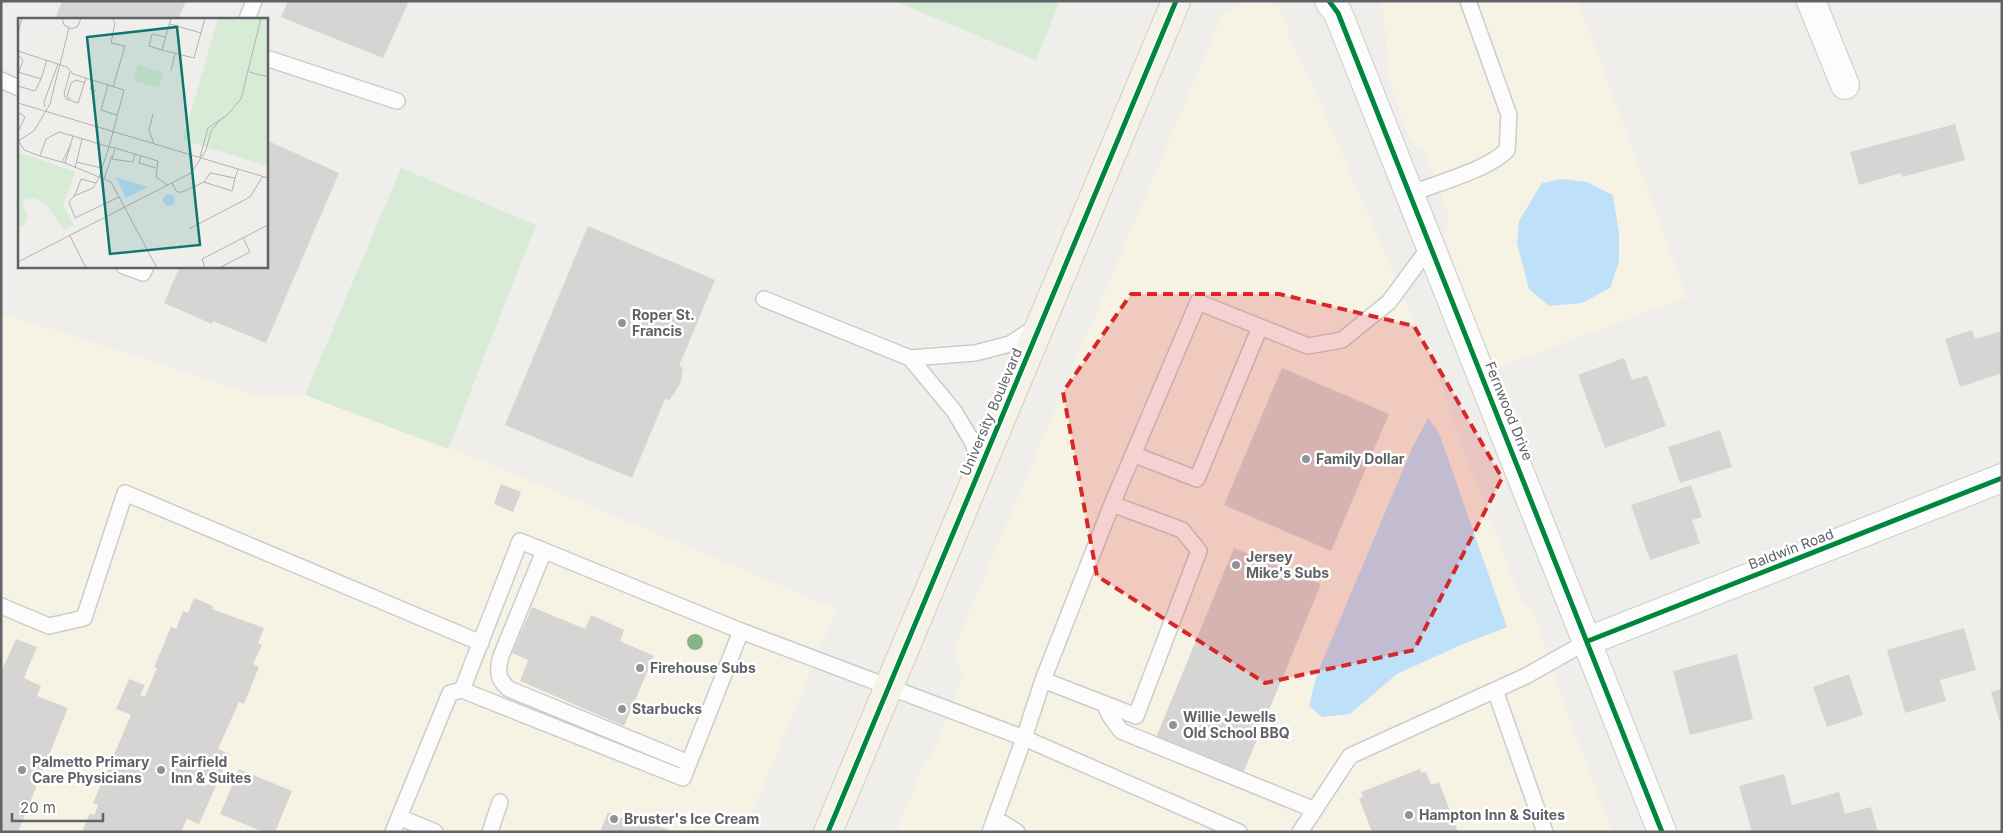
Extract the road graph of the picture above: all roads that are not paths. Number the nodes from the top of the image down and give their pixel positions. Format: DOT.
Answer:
graph roads {
  1 [pos="254,1"];
  2 [pos="1176,1"];
  3 [pos="1329,1"];
  4 [pos="1468,1"];
  5 [pos="1811,1"];
  6 [pos="247,18"];
  7 [pos="268,59"];
  8 [pos="1,80"];
  9 [pos="1845,84"];
  10 [pos="18,88"];
  11 [pos="397,101"];
  12 [pos="1410,194"];
  13 [pos="1431,245"];
  14 [pos="129,268"];
  15 [pos="145,268"];
  16 [pos="764,300"];
  17 [pos="1040,324"];
  18 [pos="1260,327"];
  19 [pos="910,358"];
  20 [pos="1134,455"];
  21 [pos="981,466"];
  22 [pos="2002,478"];
  23 [pos="1112,504"];
  24 [pos="544,551"];
  25 [pos="1,606"];
  26 [pos="741,631"];
  27 [pos="1588,641"];
  28 [pos="481,643"];
  29 [pos="1044,680"];
  30 [pos="889,687"];
  31 [pos="462,690"];
  32 [pos="1495,690"];
  33 [pos="1104,704"];
  34 [pos="1024,738"];
  35 [pos="689,763"];
  36 [pos="500,802"];
  37 [pos="1314,810"];
  38 [pos="398,818"];
  39 [pos="993,825"];
  40 [pos="1209,825"];
  41 [pos="393,832"];
  42 [pos="435,832"];
  43 [pos="490,832"];
  44 [pos="828,832"];
  45 [pos="1016,832"];
  46 [pos="1239,832"];
  47 [pos="1300,832"];
  48 [pos="1545,832"];
  49 [pos="1662,832"];
  1 -- 6 [label="lane"];
  2 -- 17 [label="main road, University Boulevard"];
  3 -- 12 [label="street, Fernwood Drive"];
  4 -- 12 [label="lane"];
  5 -- 9 [label="street"];
  7 -- 11 [label="lane"];
  8 -- 10 [label="lane"];
  12 -- 13 [label="street, Fernwood Drive"];
  13 -- 18 [label="lane"];
  13 -- 27 [label="street, Fernwood Drive"];
  14 -- 15 [label="lane"];
  16 -- 19 [label="lane"];
  17 -- 19 [label="lane"];
  17 -- 21 [label="main road, University Boulevard"];
  18 -- 20 [label="lane"];
  18 -- 20 [label="lane"];
  19 -- 21 [label="lane"];
  20 -- 23 [label="lane"];
  21 -- 30 [label="main road, University Boulevard"];
  22 -- 27 [label="street, Baldwin Road"];
  23 -- 29 [label="lane"];
  23 -- 33 [label="lane"];
  24 -- 26 [label="lane"];
  24 -- 28 [label="lane"];
  24 -- 35 [label="lane"];
  25 -- 28 [label="lane"];
  26 -- 30 [label="lane"];
  26 -- 35 [label="lane"];
  27 -- 32 [label="lane"];
  27 -- 49 [label="street, Fernwood Drive"];
  28 -- 31 [label="lane"];
  29 -- 33 [label="lane"];
  29 -- 34 [label="lane"];
  30 -- 34 [label="lane"];
  30 -- 44 [label="main road, University Boulevard"];
  31 -- 35 [label="lane"];
  31 -- 38 [label="lane"];
  32 -- 37 [label="lane"];
  32 -- 48 [label="lane"];
  33 -- 37 [label="lane"];
  34 -- 39 [label="lane"];
  34 -- 40 [label="lane"];
  36 -- 43 [label="lane"];
  37 -- 47 [label="lane"];
  38 -- 41 [label="lane"];
  38 -- 42 [label="lane"];
  39 -- 45 [label="lane"];
  40 -- 46 [label="lane"];
}
